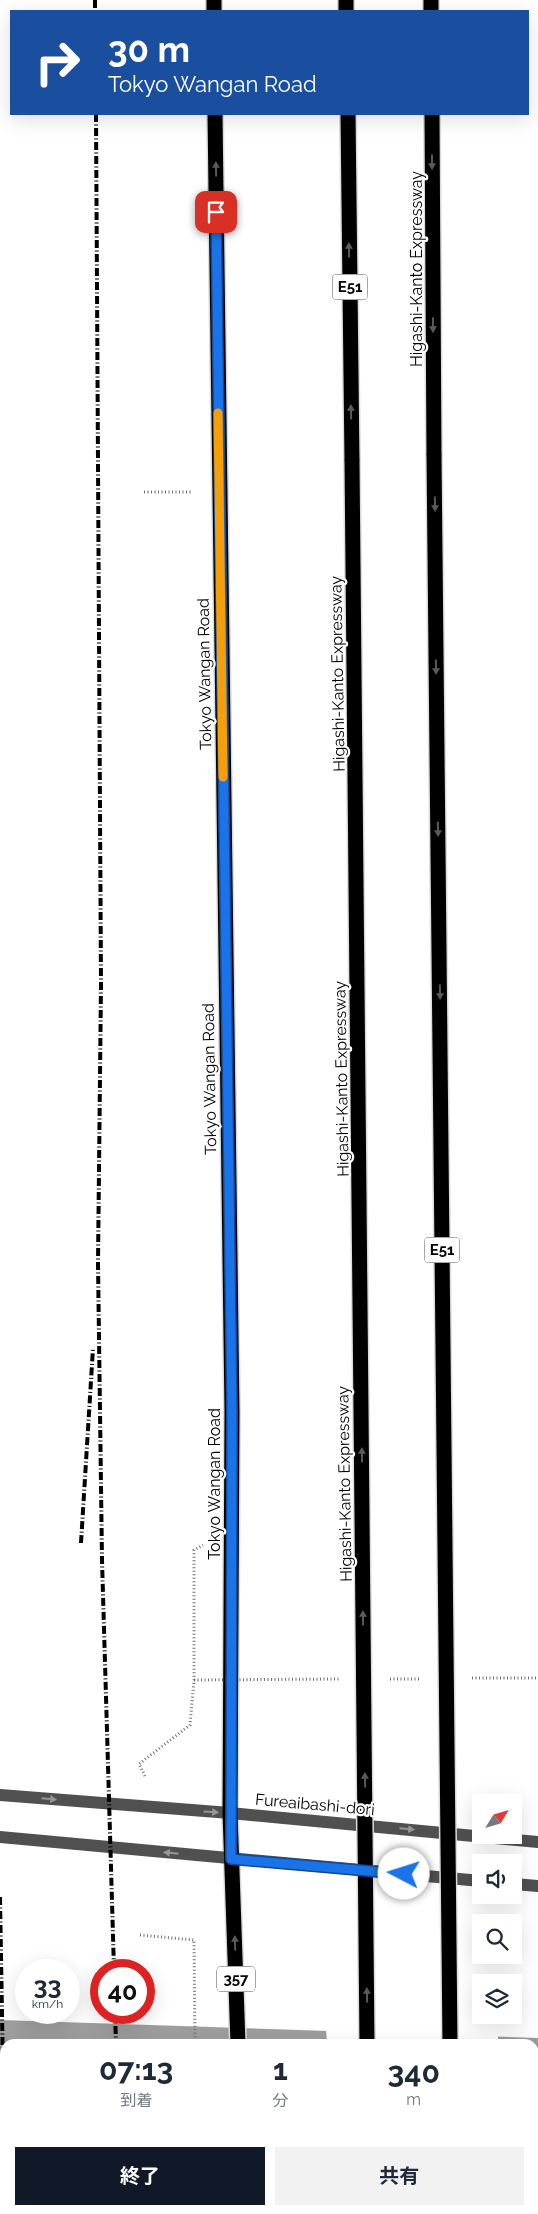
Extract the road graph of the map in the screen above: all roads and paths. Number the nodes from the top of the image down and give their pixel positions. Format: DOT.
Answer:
graph roads {
  1 [pos="215,115"];
  2 [pos="348,115"];
  3 [pos="432,115"];
  4 [pos="144,492"];
  5 [pos="191,492"];
  6 [pos="203,1545"];
  7 [pos="145,1776"];
  8 [pos="0,1795"];
  9 [pos="230,1813"];
  10 [pos="0,1837"];
  11 [pos="538,1842"];
  12 [pos="231,1859"];
  13 [pos="472,1880"];
  14 [pos="522,1885"];
  15 [pos="538,1886"];
  16 [pos="140,1935"];
  17 [pos="195,2039"];
  18 [pos="238,2039"];
  19 [pos="368,2039"];
  20 [pos="450,2039"];
  9 -- 1 [label="highway, Tokyo Wangan Road / 357, one-way"];
  19 -- 2 [label="highway, Higashi-Kanto Expressway / E51, one-way, bridge"];
  3 -- 20 [label="highway, Higashi-Kanto Expressway / E51, one-way, bridge"];
  4 -- 5 [label="path"];
  6 -- 7 [label="path"];
  8 -- 9 [label="street, Fureaibashi-dori, one-way"];
  9 -- 11 [label="street, Fureaibashi-dori, one-way"];
  9 -- 12 [label="highway, Tokyo Wangan Road / 357"];
  12 -- 10 [label="street, one-way"];
  12 -- 13 [label="street"];
  18 -- 12 [label="highway, Tokyo Wangan Road / 357, one-way"];
  14 -- 15 [label="street"];
  16 -- 17 [label="path"];
}
